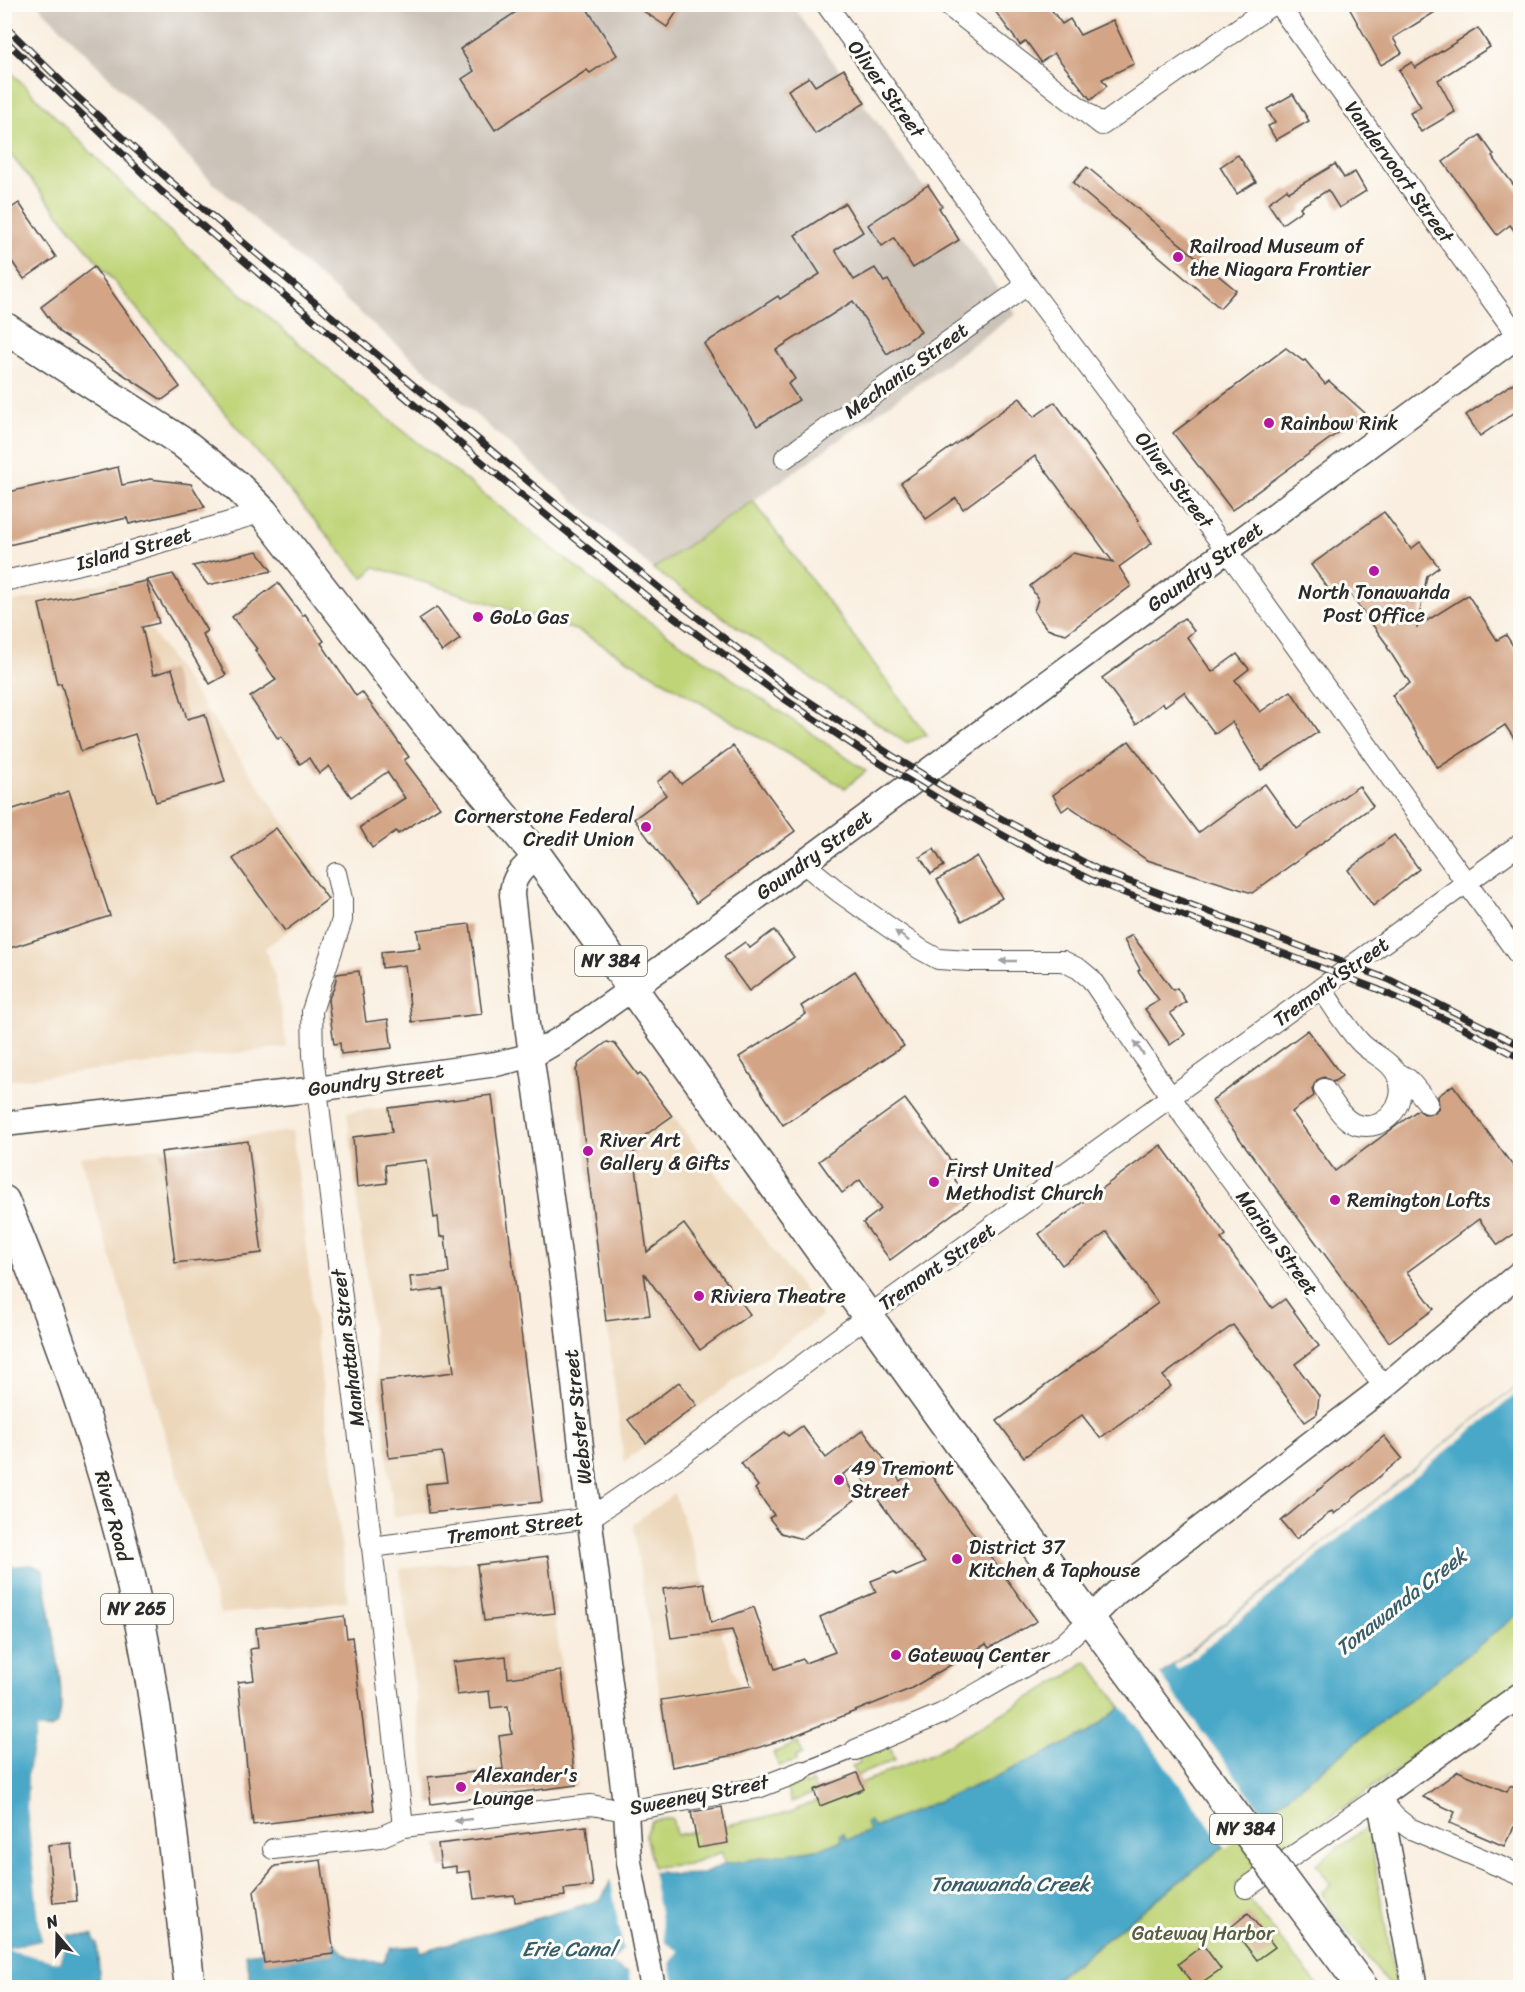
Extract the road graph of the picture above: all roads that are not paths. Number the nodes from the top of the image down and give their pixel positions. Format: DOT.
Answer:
graph roads {
  1 [pos="826,4"];
  2 [pos="946,4"];
  3 [pos="1273,4"];
  4 [pos="1278,4"];
  5 [pos="1027,285"];
  6 [pos="4,327"];
  7 [pos="1520,336"];
  8 [pos="785,458"];
  9 [pos="262,512"];
  10 [pos="1227,551"];
  11 [pos="4,580"];
  12 [pos="1521,844"];
  13 [pos="537,856"];
  14 [pos="803,863"];
  15 [pos="336,873"];
  16 [pos="1467,884"];
  17 [pos="1521,957"];
  18 [pos="631,989"];
  19 [pos="1322,989"];
  20 [pos="533,1055"];
  21 [pos="1395,1071"];
  22 [pos="317,1089"];
  23 [pos="1324,1089"];
  24 [pos="1171,1097"];
  25 [pos="1428,1103"];
  26 [pos="4,1124"];
  27 [pos="4,1201"];
  28 [pos="1521,1273"];
  29 [pos="868,1316"];
  30 [pos="1384,1388"];
  31 [pos="590,1518"];
  32 [pos="372,1547"];
  33 [pos="1089,1620"];
  34 [pos="1521,1695"];
  35 [pos="855,1750"];
  36 [pos="802,1771"];
  37 [pos="1379,1797"];
  38 [pos="626,1811"];
  39 [pos="403,1827"];
  40 [pos="273,1849"];
  41 [pos="1521,1875"];
  42 [pos="1246,1888"];
  43 [pos="190,1988"];
  44 [pos="653,1988"];
  45 [pos="1363,1988"];
  46 [pos="1415,1988"];
  1 -- 5 [label="street, Oliver Street"];
  2 -- 3 [label="street"];
  4 -- 7 [label="street, Vandervoort Street"];
  5 -- 8 [label="street, Mechanic Street"];
  5 -- 10 [label="street, Oliver Street"];
  6 -- 9 [label="main road, NY 384"];
  7 -- 10 [label="street, Goundry Street"];
  9 -- 11 [label="street, Island Street"];
  9 -- 13 [label="main road, NY 384"];
  10 -- 14 [label="street, Goundry Street"];
  10 -- 16 [label="street, Oliver Street"];
  12 -- 16 [label="street, Tremont Street"];
  13 -- 18 [label="main road, NY 384"];
  13 -- 20 [label="street, Webster Street"];
  14 -- 18 [label="street, Goundry Street"];
  24 -- 14 [label="street, Marion Street, one-way"];
  15 -- 22 [label="street, Manhattan Street"];
  16 -- 17 [label="street, Oliver Street"];
  16 -- 19 [label="street, Tremont Street"];
  18 -- 20 [label="street, Goundry Street"];
  18 -- 29 [label="main road, NY 384"];
  19 -- 21 [label="street"];
  19 -- 24 [label="street, Tremont Street"];
  20 -- 22 [label="street, Goundry Street"];
  20 -- 31 [label="street, Webster Street"];
  21 -- 23 [label="street"];
  21 -- 25 [label="street"];
  22 -- 26 [label="street, Goundry Street"];
  22 -- 32 [label="street, Manhattan Street"];
  24 -- 29 [label="street, Tremont Street"];
  24 -- 30 [label="street, Marion Street"];
  27 -- 43 [label="main road, River Road / NY 265"];
  28 -- 30 [label="street"];
  29 -- 31 [label="street, Tremont Street"];
  29 -- 33 [label="main road, NY 384"];
  30 -- 33 [label="street"];
  31 -- 32 [label="street, Tremont Street"];
  31 -- 38 [label="street, Webster Street"];
  32 -- 39 [label="street, Manhattan Street"];
  33 -- 35 [label="street, Sweeney Street"];
  33 -- 45 [label="main road, NY 384, bridge"];
  34 -- 37 [label="street"];
  35 -- 36 [label="street, Sweeney Street"];
  36 -- 38 [label="street, Sweeney Street"];
  37 -- 41 [label="street"];
  37 -- 42 [label="street"];
  37 -- 46 [label="street"];
  38 -- 39 [label="street, Sweeney Street, one-way"];
  38 -- 44 [label="street, Webster Street"];
  39 -- 40 [label="street, Sweeney Street"];
}
